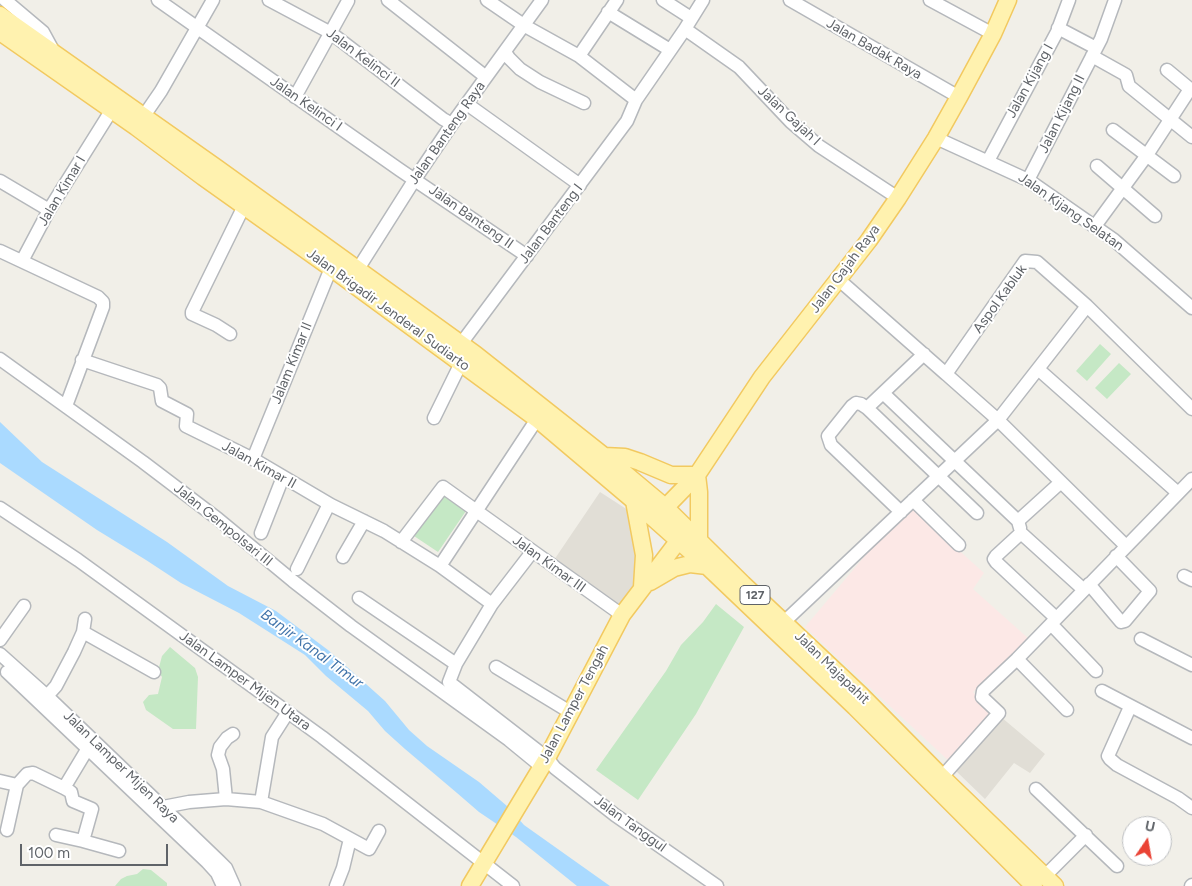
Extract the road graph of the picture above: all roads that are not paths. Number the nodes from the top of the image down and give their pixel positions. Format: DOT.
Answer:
graph roads {
  1 [pos="5,0"];
  2 [pos="158,0"];
  3 [pos="213,0"];
  4 [pos="269,0"];
  5 [pos="388,0"];
  6 [pos="487,0"];
  7 [pos="542,0"];
  8 [pos="617,0"];
  9 [pos="663,0"];
  10 [pos="703,0"];
  11 [pos="931,0"];
  12 [pos="1008,0"];
  13 [pos="1069,0"];
  14 [pos="1115,0"];
  15 [pos="348,1"];
  16 [pos="792,1"];
  17 [pos="608,12"];
  18 [pos="0,16"];
  19 [pos="688,24"];
  20 [pos="524,26"];
  21 [pos="198,27"];
  22 [pos="1058,28"];
  23 [pos="330,32"];
  24 [pos="993,34"];
  25 [pos="3,36"];
  26 [pos="670,50"];
  27 [pos="505,52"];
  28 [pos="1094,52"];
  29 [pos="56,56"];
  30 [pos="579,56"];
  31 [pos="1167,70"];
  32 [pos="486,77"];
  33 [pos="1191,89"];
  34 [pos="295,97"];
  35 [pos="959,97"];
  36 [pos="636,100"];
  37 [pos="584,103"];
  38 [pos="115,104"];
  39 [pos="467,104"];
  40 [pos="1170,119"];
  41 [pos="140,122"];
  42 [pos="452,124"];
  43 [pos="1113,130"];
  44 [pos="1192,137"];
  45 [pos="936,138"];
  46 [pos="1147,155"];
  47 [pos="988,161"];
  48 [pos="1096,166"];
  49 [pos="1174,176"];
  50 [pos="415,179"];
  51 [pos="1028,180"];
  52 [pos="0,181"];
  53 [pos="580,185"];
  54 [pos="1123,188"];
  55 [pos="898,198"];
  56 [pos="244,206"];
  57 [pos="49,210"];
  58 [pos="1155,216"];
  59 [pos="281,223"];
  60 [pos="1095,226"];
  61 [pos="2,256"];
  62 [pos="528,256"];
  63 [pos="22,261"];
  64 [pos="331,268"];
  65 [pos="358,270"];
  66 [pos="838,279"];
  67 [pos="1087,306"];
  68 [pos="1192,308"];
  69 [pos="230,334"];
  70 [pos="460,345"];
  71 [pos="924,354"];
  72 [pos="0,359"];
  73 [pos="82,360"];
  74 [pos="461,363"];
  75 [pos="1038,369"];
  76 [pos="946,374"];
  77 [pos="883,393"];
  78 [pos="66,406"];
  79 [pos="867,408"];
  80 [pos="1192,409"];
  81 [pos="434,418"];
  82 [pos="537,419"];
  83 [pos="998,420"];
  84 [pos="604,456"];
  85 [pos="253,459"];
  86 [pos="954,460"];
  87 [pos="697,475"];
  88 [pos="939,476"];
  89 [pos="283,477"];
  90 [pos="1192,479"];
  91 [pos="1061,482"];
  92 [pos="1178,493"];
  93 [pos="913,500"];
  94 [pos="634,501"];
  95 [pos="330,505"];
  96 [pos="0,508"];
  97 [pos="478,511"];
  98 [pos="901,512"];
  99 [pos="660,513"];
  100 [pos="977,513"];
  101 [pos="364,521"];
  102 [pos="1020,527"];
  103 [pos="261,533"];
  104 [pos="688,536"];
  105 [pos="401,542"];
  106 [pos="959,545"];
  107 [pos="1126,546"];
  108 [pos="532,552"];
  109 [pos="1116,556"];
  110 [pos="342,557"];
  111 [pos="440,566"];
  112 [pos="707,566"];
  113 [pos="297,569"];
  114 [pos="642,587"];
  115 [pos="1086,587"];
  116 [pos="359,598"];
  117 [pos="492,604"];
  118 [pos="24,606"];
  119 [pos="622,615"];
  120 [pos="84,619"];
  121 [pos="1053,621"];
  122 [pos="784,622"];
  123 [pos="83,632"];
  124 [pos="1141,639"];
  125 [pos="0,640"];
  126 [pos="0,654"];
  127 [pos="1017,659"];
  128 [pos="456,664"];
  129 [pos="0,665"];
  130 [pos="1192,665"];
  131 [pos="496,667"];
  132 [pos="1096,671"];
  133 [pos="154,672"];
  134 [pos="1102,691"];
  135 [pos="47,696"];
  136 [pos="858,701"];
  137 [pos="1130,707"];
  138 [pos="1068,710"];
  139 [pos="288,712"];
  140 [pos="570,712"];
  141 [pos="232,734"];
  142 [pos="1192,738"];
  143 [pos="88,748"];
  144 [pos="541,768"];
  145 [pos="942,777"];
  146 [pos="0,781"];
  147 [pos="17,785"];
  148 [pos="64,788"];
  149 [pos="1036,789"];
  150 [pos="226,799"];
  151 [pos="260,802"];
  152 [pos="164,807"];
  153 [pos="1192,808"];
  154 [pos="7,830"];
  155 [pos="379,831"];
  156 [pos="56,835"];
  157 [pos="1086,835"];
  158 [pos="350,838"];
  159 [pos="189,839"];
  160 [pos="83,841"];
  161 [pos="119,851"];
  162 [pos="486,858"];
  163 [pos="1116,866"];
  164 [pos="1045,883"];
  165 [pos="230,885"];
  166 [pos="336,886"];
  167 [pos="470,886"];
  168 [pos="514,886"];
  169 [pos="717,886"];
  1 -- 29 [label="street"];
  2 -- 21 [label="street, Jalan Kelinci I"];
  3 -- 21 [label="street"];
  4 -- 23 [label="street, Jalan Kelinci II"];
  5 -- 32 [label="street"];
  6 -- 20 [label="street"];
  7 -- 20 [label="street, Jalan Banteng Raya"];
  8 -- 17 [label="street"];
  9 -- 19 [label="street, Jalan Gajah I"];
  10 -- 19 [label="street, Jalan Banteng I"];
  11 -- 24 [label="street"];
  12 -- 24 [label="main road, Jalan Gajah Raya"];
  13 -- 22 [label="street, Jalan Kijang I"];
  14 -- 28 [label="street, Jalan Kijang II"];
  15 -- 23 [label="street"];
  16 -- 35 [label="street, Jalan Badak Raya"];
  17 -- 26 [label="street"];
  17 -- 30 [label="street"];
  18 -- 29 [label="main road, Jalan Brigadir Jenderal Sudiarto"];
  19 -- 26 [label="street, Jalan Banteng I"];
  19 -- 55 [label="street, Jalan Gajah I"];
  20 -- 27 [label="street, Jalan Banteng Raya"];
  20 -- 30 [label="street"];
  21 -- 34 [label="street, Jalan Kelinci I"];
  21 -- 41 [label="street"];
  22 -- 28 [label="street"];
  22 -- 47 [label="street, Jalan Kijang I"];
  23 -- 34 [label="street"];
  23 -- 42 [label="street, Jalan Kelinci II"];
  24 -- 35 [label="main road, Jalan Gajah Raya"];
  25 -- 38 [label="main road, Jalan Brigadir Jenderal Sudiarto"];
  26 -- 36 [label="street, Jalan Banteng I"];
  27 -- 32 [label="street, Jalan Banteng Raya"];
  27 -- 37 [label="street"];
  28 -- 40 [label="street"];
  28 -- 51 [label="street, Jalan Kijang II"];
  29 -- 38 [label="main road, Jalan Brigadir Jenderal Sudiarto"];
  30 -- 36 [label="street"];
  31 -- 33 [label="street"];
  32 -- 39 [label="street, Jalan Banteng Raya"];
  33 -- 40 [label="street"];
  34 -- 50 [label="street, Jalan Kelinci I"];
  35 -- 45 [label="main road, Jalan Gajah Raya"];
  36 -- 53 [label="street, Jalan Banteng I"];
  38 -- 41 [label="main road, Jalan Brigadir Jenderal Sudiarto"];
  38 -- 57 [label="street, Jalan Kimar I"];
  39 -- 42 [label="street, Jalan Banteng Raya"];
  39 -- 53 [label="street"];
  40 -- 44 [label="street"];
  40 -- 46 [label="street"];
  41 -- 56 [label="main road, Jalan Brigadir Jenderal Sudiarto"];
  41 -- 59 [label="main road, Jalan Brigadir Jenderal Sudiarto"];
  42 -- 50 [label="street, Jalan Banteng Raya"];
  43 -- 46 [label="street"];
  45 -- 47 [label="street, Jalan Kijang Selatan"];
  45 -- 55 [label="main road, Jalan Gajah Raya"];
  46 -- 49 [label="street"];
  46 -- 54 [label="street"];
  47 -- 51 [label="street, Jalan Kijang Selatan"];
  48 -- 54 [label="street"];
  50 -- 62 [label="street, Jalan Banteng II"];
  50 -- 65 [label="street, Jalan Banteng Raya"];
  51 -- 60 [label="street, Jalan Kijang Selatan"];
  52 -- 57 [label="street"];
  53 -- 62 [label="street, Jalan Banteng I"];
  54 -- 58 [label="street"];
  54 -- 60 [label="street"];
  55 -- 66 [label="main road, Jalan Gajah Raya"];
  56 -- 59 [label="main road, Jalan Brigadir Jenderal Sudiarto"];
  56 -- 69 [label="street"];
  57 -- 63 [label="street, Jalan Kimar I"];
  59 -- 64 [label="main road, Jalan Brigadir Jenderal Sudiarto"];
  59 -- 65 [label="main road, Jalan Brigadir Jenderal Sudiarto"];
  60 -- 68 [label="street, Jalan Kijang Selatan"];
  61 -- 63 [label="street"];
  62 -- 70 [label="street, Jalan Banteng I"];
  63 -- 73 [label="street"];
  64 -- 74 [label="main road, Jalan Brigadir Jenderal Sudiarto"];
  64 -- 85 [label="street, Jalam Kimar II"];
  65 -- 70 [label="main road, Jalan Brigadir Jenderal Sudiarto"];
  66 -- 71 [label="street"];
  66 -- 87 [label="main road, Jalan Gajah Raya"];
  67 -- 75 [label="street"];
  67 -- 76 [label="street, Aspol Kabluk"];
  67 -- 80 [label="street, Aspol Kabluk"];
  70 -- 84 [label="main road, Jalan Brigadir Jenderal Sudiarto"];
  71 -- 76 [label="street"];
  71 -- 77 [label="street"];
  72 -- 78 [label="street, Jalan Gempolsari III"];
  73 -- 78 [label="street"];
  73 -- 85 [label="street, Jalan Kimar II"];
  74 -- 81 [label="street"];
  74 -- 82 [label="main road, Jalan Brigadir Jenderal Sudiarto"];
  75 -- 83 [label="street"];
  75 -- 92 [label="street"];
  76 -- 83 [label="street"];
  77 -- 79 [label="street"];
  77 -- 86 [label="street"];
  78 -- 144 [label="street, Jalan Gempolsari III"];
  79 -- 88 [label="street"];
  79 -- 98 [label="street"];
  82 -- 94 [label="main road, Jalan Brigadir Jenderal Sudiarto"];
  82 -- 97 [label="street"];
  83 -- 86 [label="street"];
  83 -- 91 [label="street"];
  84 -- 87 [label="main road"];
  84 -- 99 [label="main road, Jalan Majapahit / 127"];
  85 -- 89 [label="street, Jalan Kimar II"];
  86 -- 88 [label="street"];
  86 -- 102 [label="street"];
  87 -- 99 [label="main road, Jalan Gajah Raya"];
  87 -- 104 [label="main road"];
  88 -- 93 [label="street"];
  88 -- 100 [label="street"];
  89 -- 95 [label="street, Jalan Kimar II"];
  89 -- 103 [label="street"];
  90 -- 92 [label="street"];
  91 -- 102 [label="street"];
  91 -- 107 [label="street"];
  92 -- 107 [label="street"];
  93 -- 98 [label="street"];
  93 -- 106 [label="street"];
  94 -- 99 [label="main road, Jalan Majapahit / 127"];
  94 -- 114 [label="main road"];
  95 -- 101 [label="street, Jalan Kimar II"];
  95 -- 113 [label="street"];
  96 -- 139 [label="street, Jalan Lamper Mijen Utara"];
  97 -- 105 [label="street, Jalan Kimar III"];
  97 -- 108 [label="street, Jalan Kimar III"];
  97 -- 111 [label="street"];
  98 -- 122 [label="street"];
  99 -- 104 [label="main road, Jalan Majapahit / 127"];
  101 -- 105 [label="street, Jalan Kimar II"];
  101 -- 110 [label="street"];
  102 -- 115 [label="street"];
  102 -- 121 [label="street"];
  104 -- 112 [label="main road, Jalan Majapahit / 127"];
  104 -- 114 [label="main road, Jalan Lamper Tengah"];
  104 -- 122 [label="main road, Jalan Majapahit / 127"];
  105 -- 111 [label="street, Jalan Kimar II"];
  107 -- 109 [label="street"];
  108 -- 117 [label="street"];
  108 -- 119 [label="street, Jalan Kimar III"];
  109 -- 115 [label="street"];
  109 -- 115 [label="street"];
  111 -- 117 [label="street, Jalan Kimar II"];
  112 -- 114 [label="main road"];
  112 -- 136 [label="main road, Jalan Majapahit / 127"];
  114 -- 119 [label="main road, Jalan Lamper Tengah"];
  115 -- 121 [label="street"];
  116 -- 128 [label="street"];
  117 -- 128 [label="street"];
  118 -- 125 [label="street"];
  119 -- 140 [label="main road, Jalan Lamper Tengah"];
  120 -- 123 [label="street"];
  121 -- 127 [label="street"];
  121 -- 132 [label="street"];
  122 -- 136 [label="main road, Jalan Majapahit / 127"];
  123 -- 133 [label="street"];
  123 -- 135 [label="street"];
  124 -- 130 [label="street"];
  126 -- 135 [label="street, Jalan Lamper Mijen Raya"];
  127 -- 138 [label="street"];
  127 -- 145 [label="street"];
  128 -- 144 [label="street"];
  129 -- 143 [label="street"];
  131 -- 140 [label="street"];
  134 -- 137 [label="street"];
  135 -- 152 [label="street, Jalan Lamper Mijen Raya"];
  136 -- 145 [label="main road, Jalan Majapahit / 127"];
  136 -- 164 [label="main road, Jalan Majapahit / 127"];
  137 -- 142 [label="street"];
  137 -- 153 [label="street"];
  139 -- 151 [label="street"];
  139 -- 162 [label="street, Jalan Lamper Mijen Utara"];
  140 -- 144 [label="main road, Jalan Lamper Tengah"];
  141 -- 150 [label="street"];
  143 -- 148 [label="street"];
  143 -- 159 [label="street"];
  144 -- 162 [label="main road, Jalan Lamper Tengah"];
  144 -- 169 [label="street, Jalan Tanggul"];
  145 -- 164 [label="main road, Jalan Majapahit / 127"];
  146 -- 147 [label="street"];
  147 -- 148 [label="street"];
  147 -- 154 [label="street"];
  148 -- 160 [label="street"];
  149 -- 157 [label="street"];
  150 -- 151 [label="street"];
  150 -- 152 [label="street"];
  151 -- 158 [label="street"];
  152 -- 159 [label="street, Jalan Lamper Mijen Raya"];
  155 -- 158 [label="street"];
  156 -- 160 [label="street"];
  157 -- 163 [label="street"];
  157 -- 164 [label="street"];
  158 -- 166 [label="street"];
  159 -- 165 [label="street, Jalan Lamper Mijen Raya"];
  160 -- 161 [label="street"];
  162 -- 167 [label="main road, Jalan Lamper Tengah"];
  162 -- 168 [label="street, Jalan Lamper Mijen Utara"];
}
